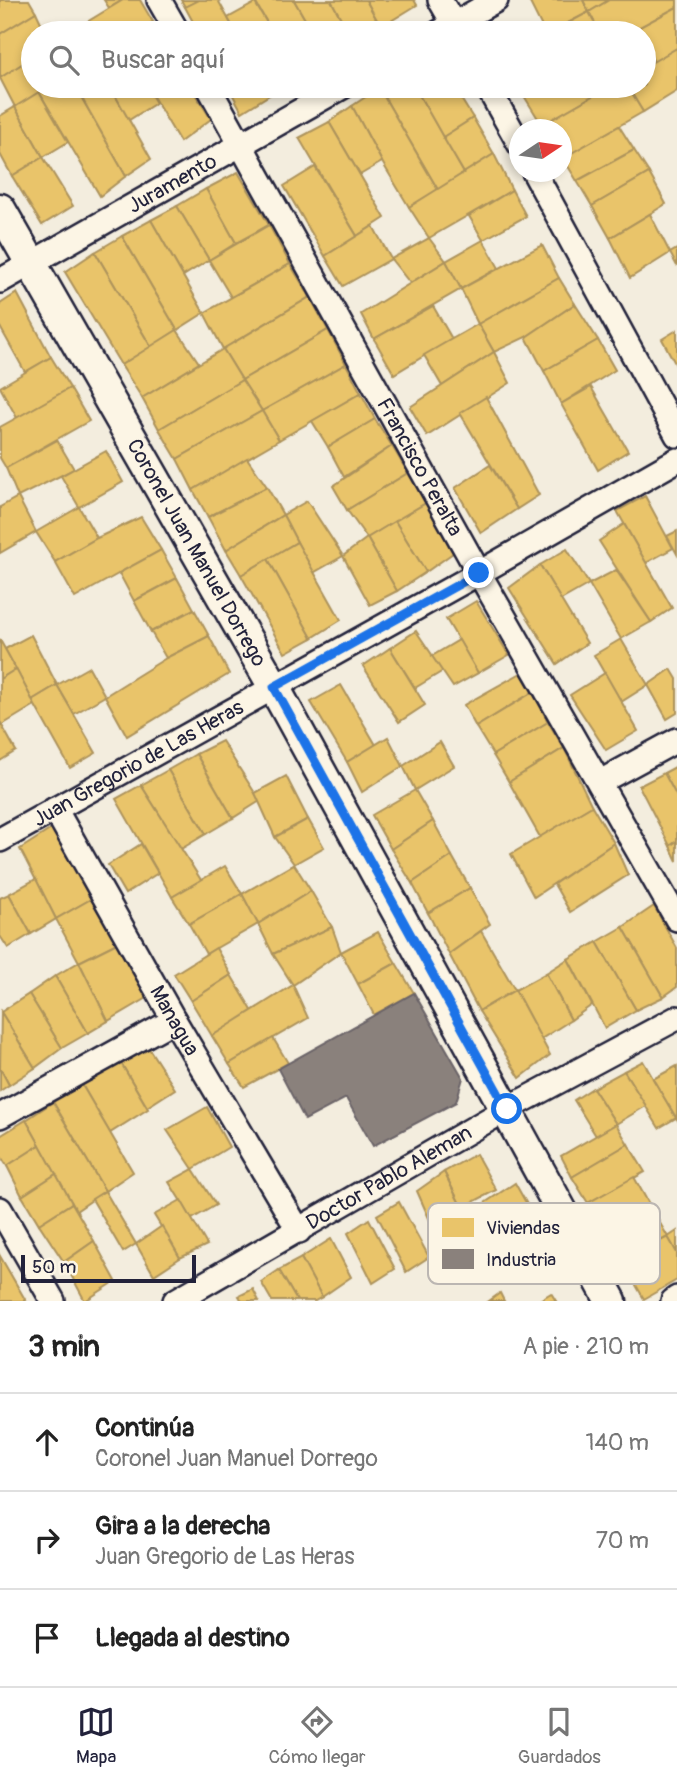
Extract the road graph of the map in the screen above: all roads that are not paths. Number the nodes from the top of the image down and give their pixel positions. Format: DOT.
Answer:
graph roads {
  1 [pos="159,0"];
  2 [pos="440,0"];
  3 [pos="496,0"];
  4 [pos="171,21"];
  5 [pos="447,21"];
  6 [pos="464,21"];
  7 [pos="215,98"];
  8 [pos="322,98"];
  9 [pos="494,98"];
  10 [pos="509,125"];
  11 [pos="241,143"];
  12 [pos="539,182"];
  13 [pos="0,209"];
  14 [pos="31,264"];
  15 [pos="0,281"];
  16 [pos="677,435"];
  17 [pos="677,460"];
  18 [pos="479,573"];
  19 [pos="274,687"];
  20 [pos="677,740"];
  21 [pos="600,782"];
  22 [pos="55,809"];
  23 [pos="0,840"];
  24 [pos="677,919"];
  25 [pos="677,1018"];
  26 [pos="174,1020"];
  27 [pos="507,1109"];
  28 [pos="0,1116"];
  29 [pos="558,1203"];
  30 [pos="0,1209"];
  31 [pos="299,1231"];
  32 [pos="602,1284"];
  33 [pos="53,1301"];
  34 [pos="176,1301"];
  35 [pos="611,1301"];
  1 -- 4 [label="street"];
  2 -- 5 [label="street"];
  3 -- 6 [label="street"];
  7 -- 11 [label="street, Francisco Peralta"];
  8 -- 11 [label="street, Juramento"];
  9 -- 10 [label="street"];
  11 -- 14 [label="street, Juramento"];
  11 -- 18 [label="street, Francisco Peralta"];
  12 -- 16 [label="street"];
  13 -- 14 [label="street, Coronel Juan Manuel Dorrego"];
  14 -- 15 [label="street, Juramento"];
  14 -- 19 [label="street, Coronel Juan Manuel Dorrego"];
  17 -- 18 [label="street, Juan Gregorio de Las Heras"];
  18 -- 19 [label="street, Juan Gregorio de Las Heras"];
  18 -- 21 [label="street, Francisco Peralta"];
  19 -- 22 [label="street, Juan Gregorio de Las Heras"];
  19 -- 27 [label="street, Coronel Juan Manuel Dorrego"];
  20 -- 21 [label="street"];
  21 -- 24 [label="street, Francisco Peralta"];
  22 -- 23 [label="street, Juan Gregorio de Las Heras"];
  22 -- 26 [label="street, Managua"];
  25 -- 27 [label="street, Doctor Pablo Aleman"];
  26 -- 28 [label="street"];
  26 -- 31 [label="street, Managua"];
  27 -- 29 [label="street, Coronel Juan Manuel Dorrego"];
  27 -- 31 [label="street, Doctor Pablo Aleman"];
  30 -- 33 [label="street"];
  31 -- 34 [label="street, Doctor Pablo Aleman"];
  32 -- 35 [label="street, Coronel Juan Manuel Dorrego"];
}
